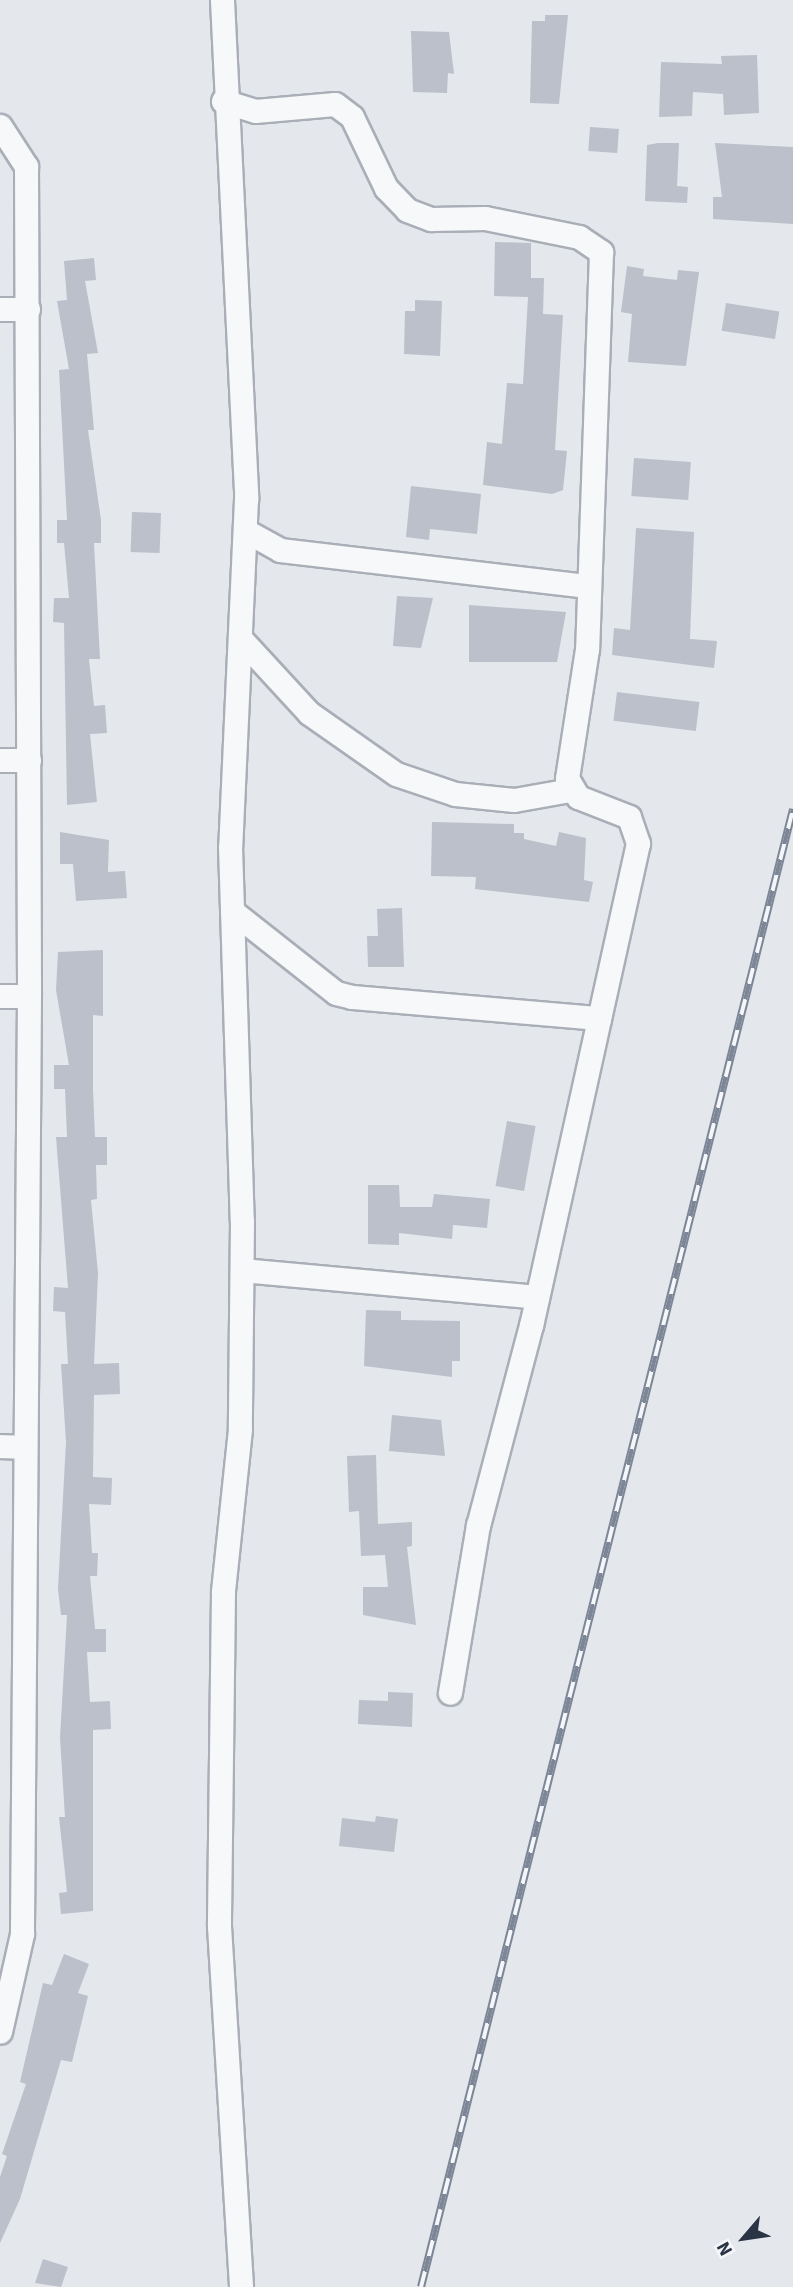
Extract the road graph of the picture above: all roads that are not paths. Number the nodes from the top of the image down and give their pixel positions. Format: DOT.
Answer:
graph roads {
  1 [pos="222,0"];
  2 [pos="223,101"];
  3 [pos="0,127"];
  4 [pos="0,309"];
  5 [pos="28,309"];
  6 [pos="246,531"];
  7 [pos="588,586"];
  8 [pos="240,638"];
  9 [pos="0,760"];
  10 [pos="29,760"];
  11 [pos="570,790"];
  12 [pos="232,911"];
  13 [pos="0,996"];
  14 [pos="29,996"];
  15 [pos="599,1018"];
  16 [pos="242,1270"];
  17 [pos="537,1297"];
  18 [pos="0,1446"];
  19 [pos="25,1447"];
  20 [pos="450,1693"];
  21 [pos="0,2032"];
  22 [pos="241,2287"];
  1 -- 2 [label="street"];
  2 -- 6 [label="street"];
  2 -- 7 [label="street"];
  3 -- 5 [label="street"];
  4 -- 5 [label="street"];
  5 -- 10 [label="street"];
  6 -- 7 [label="street"];
  6 -- 8 [label="street"];
  7 -- 11 [label="street"];
  8 -- 11 [label="street"];
  8 -- 12 [label="street"];
  9 -- 10 [label="street"];
  10 -- 14 [label="street"];
  11 -- 15 [label="street"];
  12 -- 15 [label="street"];
  12 -- 16 [label="street"];
  13 -- 14 [label="street"];
  14 -- 19 [label="street"];
  15 -- 17 [label="street"];
  16 -- 17 [label="street"];
  16 -- 22 [label="street"];
  17 -- 20 [label="street"];
  18 -- 19 [label="street"];
  19 -- 21 [label="street"];
}
